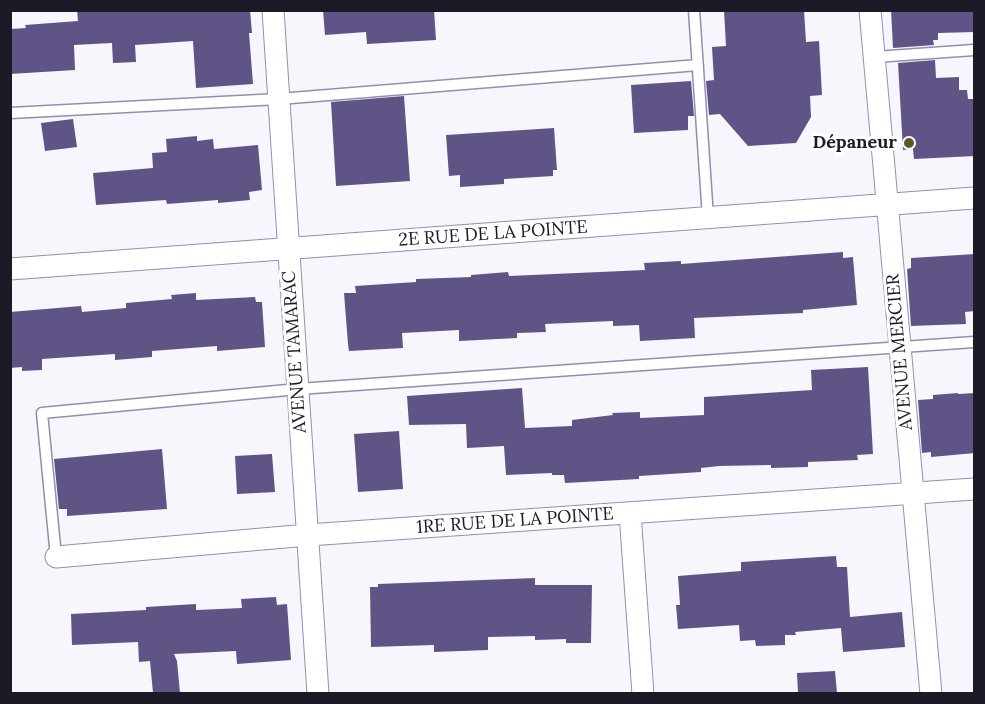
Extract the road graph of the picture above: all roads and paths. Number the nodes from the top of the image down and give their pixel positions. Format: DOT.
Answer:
graph roads {
  1 [pos="273,10"];
  2 [pos="694,10"];
  3 [pos="870,10"];
  4 [pos="975,50"];
  5 [pos="875,57"];
  6 [pos="698,65"];
  7 [pos="279,99"];
  8 [pos="10,113"];
  9 [pos="975,198"];
  10 [pos="887,205"];
  11 [pos="708,218"];
  12 [pos="289,248"];
  13 [pos="10,269"];
  14 [pos="975,342"];
  15 [pos="900,348"];
  16 [pos="298,388"];
  17 [pos="975,489"];
  18 [pos="913,494"];
  19 [pos="630,513"];
  20 [pos="308,535"];
  21 [pos="56,557"];
  22 [pos="318,693"];
  23 [pos="643,693"];
  24 [pos="931,693"];
  1 -- 7 [label="street, AVENUE TAMARAC"];
  2 -- 6 [label="lane"];
  3 -- 5 [label="street, AVENUE MERCIER"];
  4 -- 5 [label="lane"];
  5 -- 10 [label="street, AVENUE MERCIER"];
  6 -- 7 [label="lane"];
  6 -- 11 [label="lane"];
  7 -- 8 [label="lane"];
  7 -- 12 [label="street, AVENUE TAMARAC"];
  9 -- 10 [label="street, 2E RUE DE LA POINTE"];
  10 -- 11 [label="street, 2E RUE DE LA POINTE"];
  10 -- 15 [label="street, AVENUE MERCIER"];
  11 -- 12 [label="street, 2E RUE DE LA POINTE"];
  12 -- 13 [label="street, 2E RUE DE LA POINTE"];
  12 -- 16 [label="street, AVENUE TAMARAC"];
  14 -- 15 [label="lane"];
  15 -- 16 [label="lane"];
  15 -- 18 [label="street, AVENUE MERCIER"];
  16 -- 20 [label="street, AVENUE TAMARAC"];
  16 -- 21 [label="lane"];
  17 -- 18 [label="street, 1RE RUE DE LA POINTE"];
  18 -- 19 [label="street, 1RE RUE DE LA POINTE"];
  18 -- 24 [label="street, AVENUE MERCIER"];
  19 -- 20 [label="street, 1RE RUE DE LA POINTE"];
  19 -- 23 [label="street"];
  20 -- 21 [label="street, 1RE RUE DE LA POINTE"];
  20 -- 22 [label="street, AVENUE TAMARAC"];
}
